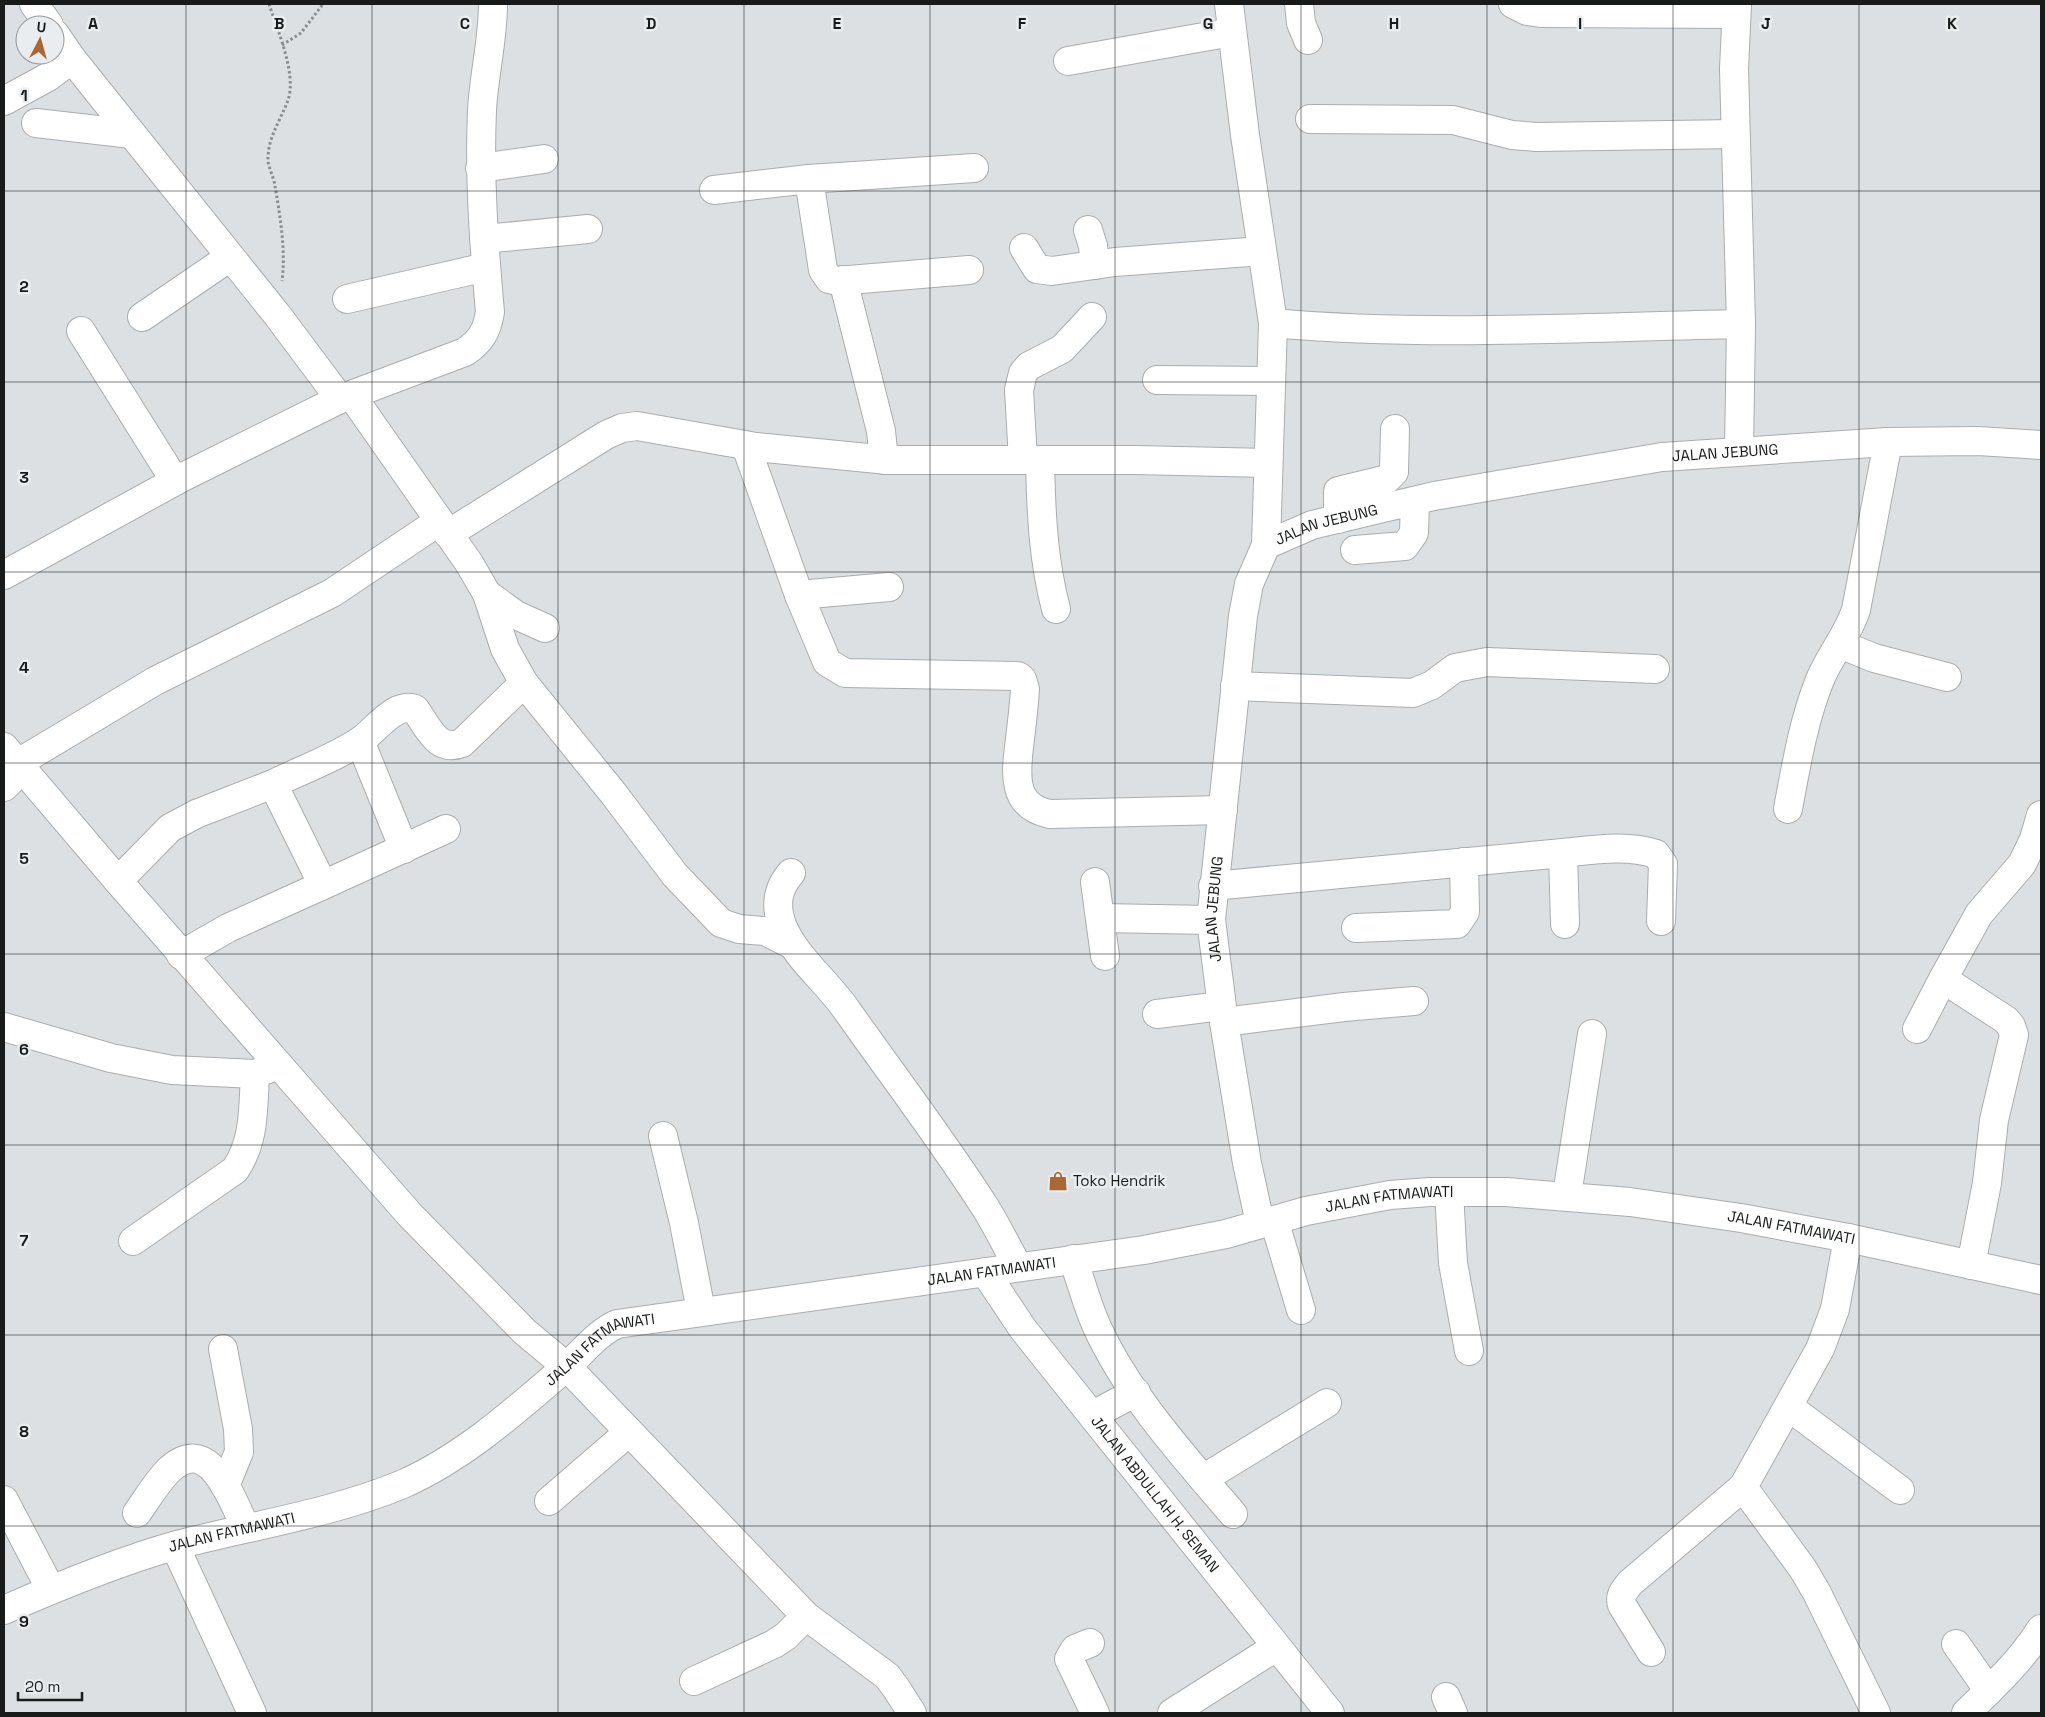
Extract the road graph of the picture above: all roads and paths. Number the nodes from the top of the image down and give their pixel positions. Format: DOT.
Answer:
graph roads {
  1 [pos="34,4"];
  2 [pos="269,4"];
  3 [pos="323,4"];
  4 [pos="493,4"];
  5 [pos="1229,4"];
  6 [pos="1299,4"];
  7 [pos="1513,4"];
  8 [pos="1736,9"];
  9 [pos="42,15"];
  10 [pos="1232,32"];
  11 [pos="1308,40"];
  12 [pos="282,45"];
  13 [pos="65,49"];
  14 [pos="72,59"];
  15 [pos="1068,61"];
  16 [pos="4,101"];
  17 [pos="1310,119"];
  18 [pos="36,123"];
  19 [pos="132,134"];
  20 [pos="1735,134"];
  21 [pos="544,159"];
  22 [pos="480,168"];
  23 [pos="974,168"];
  24 [pos="809,179"];
  25 [pos="714,190"];
  26 [pos="588,229"];
  27 [pos="1088,230"];
  28 [pos="484,239"];
  29 [pos="1024,248"];
  30 [pos="1262,251"];
  31 [pos="230,257"];
  32 [pos="1095,265"];
  33 [pos="486,268"];
  34 [pos="969,270"];
  35 [pos="843,280"];
  36 [pos="347,299"];
  37 [pos="278,316"];
  38 [pos="142,317"];
  39 [pos="1092,317"];
  40 [pos="1273,323"];
  41 [pos="1741,324"];
  42 [pos="81,331"];
  43 [pos="1157,380"];
  44 [pos="1271,380"];
  45 [pos="346,398"];
  46 [pos="1395,429"];
  47 [pos="1888,442"];
  48 [pos="2041,444"];
  49 [pos="746,446"];
  50 [pos="1738,451"];
  51 [pos="884,460"];
  52 [pos="1032,460"];
  53 [pos="1268,463"];
  54 [pos="175,481"];
  55 [pos="1415,501"];
  56 [pos="1338,519"];
  57 [pos="443,528"];
  58 [pos="1266,545"];
  59 [pos="1356,550"];
  60 [pos="7,566"];
  61 [pos="889,587"];
  62 [pos="487,594"];
  63 [pos="799,595"];
  64 [pos="1056,609"];
  65 [pos="545,628"];
  66 [pos="1840,644"];
  67 [pos="1655,669"];
  68 [pos="1947,677"];
  69 [pos="524,683"];
  70 [pos="1235,686"];
  71 [pos="360,741"];
  72 [pos="15,759"];
  73 [pos="273,784"];
  74 [pos="4,787"];
  75 [pos="1788,808"];
  76 [pos="1223,810"];
  77 [pos="2041,815"];
  78 [pos="446,829"];
  79 [pos="404,849"];
  80 [pos="1563,853"];
  81 [pos="1464,862"];
  82 [pos="791,873"];
  83 [pos="118,881"];
  84 [pos="1095,882"];
  85 [pos="321,886"];
  86 [pos="1213,886"];
  87 [pos="1100,918"];
  88 [pos="1211,920"];
  89 [pos="1660,921"];
  90 [pos="1565,924"];
  91 [pos="1356,928"];
  92 [pos="790,944"];
  93 [pos="181,955"];
  94 [pos="1105,956"];
  95 [pos="1943,980"];
  96 [pos="1414,1001"];
  97 [pos="1156,1014"];
  98 [pos="1222,1014"];
  99 [pos="4,1027"];
  100 [pos="1917,1029"];
  101 [pos="1592,1034"];
  102 [pos="267,1070"];
  103 [pos="663,1136"];
  104 [pos="1449,1192"];
  105 [pos="1567,1195"];
  106 [pos="1267,1222"];
  107 [pos="1848,1238"];
  108 [pos="133,1241"];
  109 [pos="1073,1259"];
  110 [pos="1971,1265"];
  111 [pos="1018,1267"];
  112 [pos="985,1272"];
  113 [pos="2041,1280"];
  114 [pos="1301,1310"];
  115 [pos="701,1311"];
  116 [pos="223,1349"];
  117 [pos="1469,1351"];
  118 [pos="566,1367"];
  119 [pos="1136,1392"];
  120 [pos="1327,1403"];
  121 [pos="1789,1407"];
  122 [pos="1092,1415"];
  123 [pos="629,1432"];
  124 [pos="1203,1479"];
  125 [pos="225,1486"];
  126 [pos="1743,1487"];
  127 [pos="1900,1490"];
  128 [pos="4,1500"];
  129 [pos="549,1500"];
  130 [pos="137,1513"];
  131 [pos="1233,1514"];
  132 [pos="246,1528"];
  133 [pos="175,1546"];
  134 [pos="51,1590"];
  135 [pos="4,1610"];
  136 [pos="806,1616"];
  137 [pos="2041,1629"];
  138 [pos="1090,1643"];
  139 [pos="1956,1644"];
  140 [pos="1276,1647"];
  141 [pos="1651,1652"];
  142 [pos="694,1681"];
  143 [pos="1989,1691"];
  144 [pos="252,1713"];
  145 [pos="912,1713"];
  146 [pos="1096,1713"];
  147 [pos="1172,1713"];
  148 [pos="1330,1713"];
  149 [pos="1876,1713"];
  150 [pos="1966,1713"];
  1 -- 9 [label="street"];
  2 -- 12 [label="path"];
  3 -- 12 [label="path"];
  4 -- 22 [label="street"];
  5 -- 10 [label="street"];
  6 -- 11 [label="street"];
  7 -- 8 [label="street"];
  8 -- 20 [label="street"];
  10 -- 15 [label="street"];
  10 -- 30 [label="street"];
  12 -- 37 [label="path"];
  13 -- 14 [label="street"];
  14 -- 16 [label="street"];
  14 -- 19 [label="street"];
  17 -- 20 [label="street"];
  18 -- 19 [label="street"];
  19 -- 31 [label="street"];
  20 -- 41 [label="street"];
  21 -- 22 [label="street"];
  22 -- 28 [label="street"];
  23 -- 24 [label="street"];
  24 -- 25 [label="street"];
  24 -- 35 [label="street"];
  26 -- 28 [label="street"];
  27 -- 32 [label="street"];
  28 -- 33 [label="street"];
  29 -- 32 [label="street"];
  30 -- 32 [label="street"];
  30 -- 40 [label="street"];
  31 -- 37 [label="street"];
  31 -- 38 [label="street"];
  33 -- 36 [label="street"];
  33 -- 45 [label="street"];
  34 -- 35 [label="street"];
  35 -- 51 [label="street"];
  37 -- 45 [label="street"];
  39 -- 52 [label="street"];
  40 -- 41 [label="street"];
  40 -- 44 [label="street"];
  41 -- 50 [label="street"];
  42 -- 54 [label="street"];
  43 -- 44 [label="street"];
  44 -- 53 [label="street"];
  45 -- 54 [label="street"];
  45 -- 57 [label="street"];
  46 -- 56 [label="street"];
  47 -- 48 [label="street, JALAN JEBUNG"];
  47 -- 50 [label="street, JALAN JEBUNG"];
  47 -- 66 [label="street"];
  49 -- 51 [label="street"];
  49 -- 57 [label="street"];
  49 -- 63 [label="street"];
  50 -- 55 [label="street, JALAN JEBUNG"];
  51 -- 52 [label="street"];
  52 -- 53 [label="street"];
  52 -- 64 [label="street"];
  53 -- 58 [label="street"];
  54 -- 60 [label="street"];
  55 -- 56 [label="street, JALAN JEBUNG"];
  55 -- 59 [label="street"];
  56 -- 58 [label="street, JALAN JEBUNG"];
  57 -- 62 [label="street"];
  57 -- 72 [label="street"];
  58 -- 70 [label="street, JALAN JEBUNG"];
  61 -- 63 [label="street"];
  62 -- 65 [label="street"];
  62 -- 69 [label="street"];
  63 -- 76 [label="street"];
  66 -- 68 [label="street"];
  66 -- 75 [label="street"];
  67 -- 70 [label="street"];
  69 -- 71 [label="street"];
  69 -- 92 [label="street"];
  70 -- 76 [label="street, JALAN JEBUNG"];
  71 -- 73 [label="street"];
  71 -- 79 [label="street"];
  72 -- 74 [label="street"];
  72 -- 83 [label="street"];
  73 -- 83 [label="street"];
  73 -- 85 [label="street"];
  76 -- 86 [label="street, JALAN JEBUNG"];
  77 -- 95 [label="street"];
  78 -- 79 [label="street"];
  79 -- 85 [label="street"];
  80 -- 81 [label="street"];
  80 -- 89 [label="street"];
  80 -- 90 [label="street"];
  81 -- 86 [label="street"];
  81 -- 91 [label="street"];
  82 -- 92 [label="street"];
  83 -- 93 [label="street"];
  84 -- 87 [label="street"];
  85 -- 93 [label="street"];
  86 -- 88 [label="street, JALAN JEBUNG"];
  87 -- 88 [label="street"];
  87 -- 94 [label="street"];
  88 -- 98 [label="street, JALAN JEBUNG"];
  92 -- 111 [label="street"];
  93 -- 102 [label="street"];
  95 -- 100 [label="street"];
  95 -- 110 [label="street"];
  96 -- 98 [label="street"];
  97 -- 98 [label="street"];
  98 -- 106 [label="street, JALAN JEBUNG"];
  99 -- 102 [label="street"];
  101 -- 105 [label="street"];
  102 -- 108 [label="street"];
  102 -- 118 [label="street"];
  103 -- 115 [label="street"];
  104 -- 105 [label="street, JALAN FATMAWATI"];
  104 -- 106 [label="street, JALAN FATMAWATI"];
  104 -- 117 [label="street"];
  105 -- 107 [label="street, JALAN FATMAWATI"];
  106 -- 109 [label="street, JALAN FATMAWATI"];
  106 -- 114 [label="street, JALAN JEBUNG"];
  107 -- 110 [label="street, JALAN FATMAWATI"];
  107 -- 121 [label="street"];
  109 -- 111 [label="street, JALAN FATMAWATI"];
  109 -- 119 [label="street"];
  110 -- 113 [label="street, JALAN FATMAWATI"];
  111 -- 112 [label="street, JALAN FATMAWATI"];
  112 -- 115 [label="street, JALAN FATMAWATI"];
  112 -- 122 [label="street, JALAN ABDULLAH H. SEMAN"];
  115 -- 118 [label="street, JALAN FATMAWATI"];
  116 -- 125 [label="street"];
  118 -- 123 [label="street"];
  118 -- 132 [label="street, JALAN FATMAWATI"];
  119 -- 122 [label="street"];
  119 -- 124 [label="street"];
  120 -- 124 [label="street"];
  121 -- 126 [label="street"];
  121 -- 127 [label="street"];
  122 -- 140 [label="street, JALAN ABDULLAH H. SEMAN"];
  123 -- 129 [label="street"];
  123 -- 136 [label="street"];
  124 -- 131 [label="street"];
  125 -- 130 [label="street"];
  125 -- 132 [label="street"];
  126 -- 141 [label="street"];
  126 -- 149 [label="street"];
  128 -- 134 [label="street"];
  132 -- 133 [label="street, JALAN FATMAWATI"];
  133 -- 134 [label="street, JALAN FATMAWATI"];
  133 -- 144 [label="street"];
  134 -- 135 [label="street, JALAN FATMAWATI"];
  136 -- 142 [label="street"];
  136 -- 145 [label="street"];
  137 -- 143 [label="street"];
  138 -- 146 [label="street"];
  139 -- 143 [label="street"];
  140 -- 147 [label="street"];
  140 -- 148 [label="street, JALAN ABDULLAH H. SEMAN"];
  143 -- 150 [label="street"];
}
